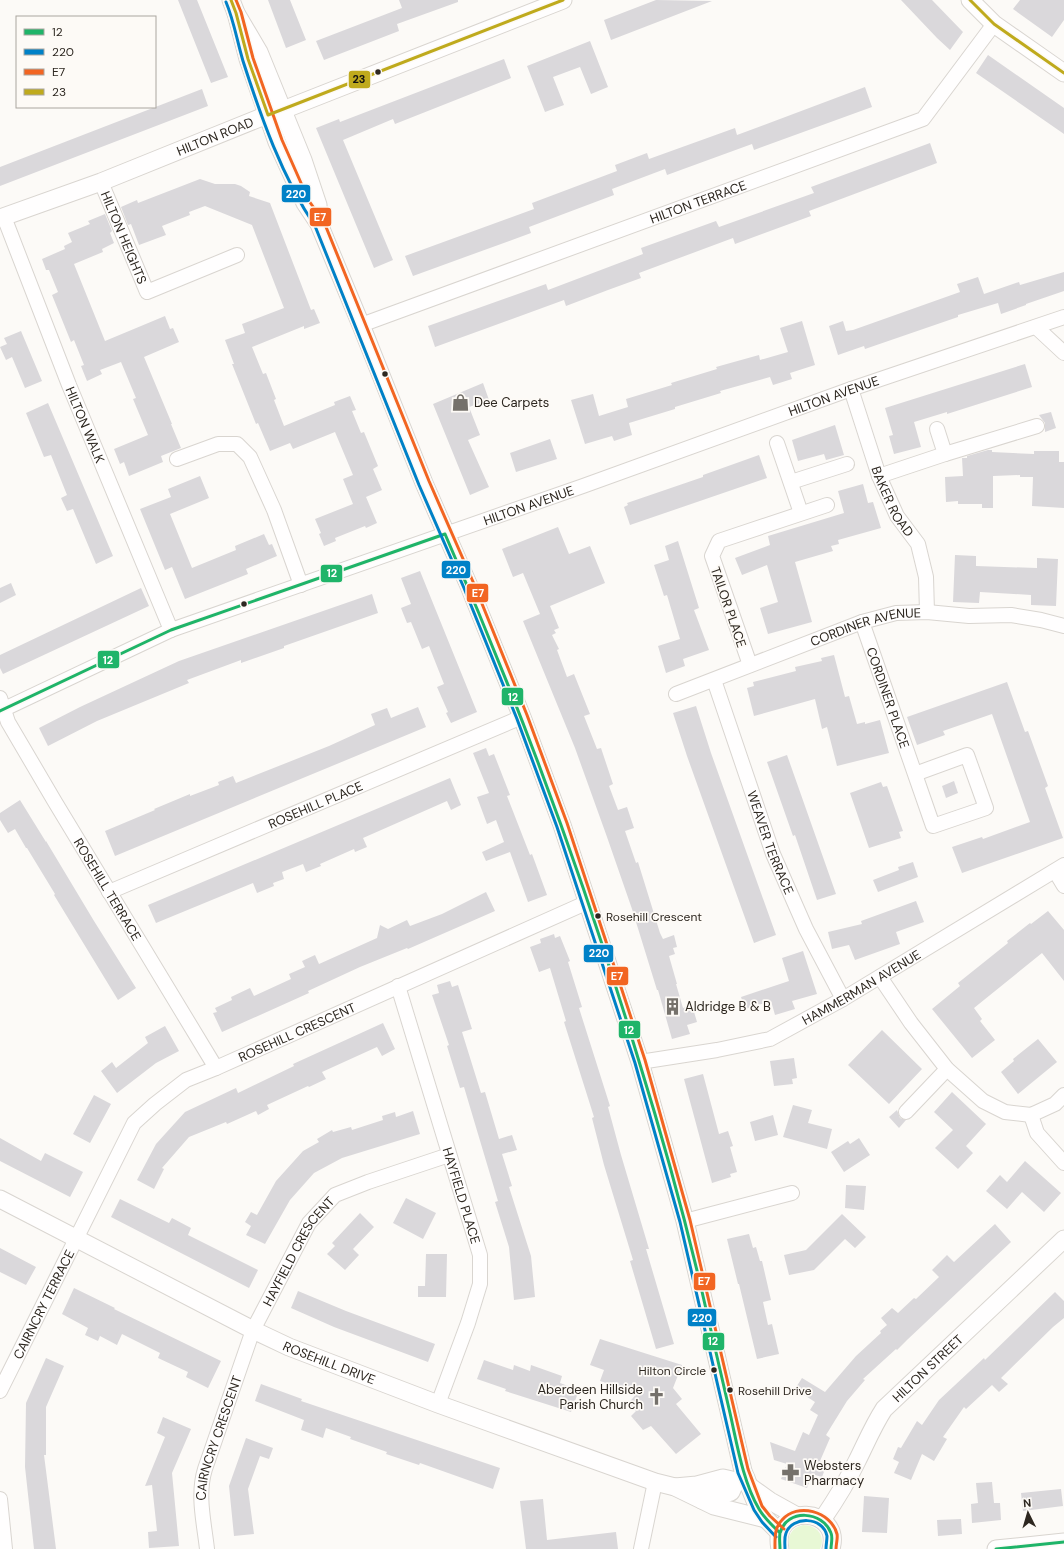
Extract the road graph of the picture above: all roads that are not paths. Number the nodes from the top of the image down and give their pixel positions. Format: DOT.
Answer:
graph roads {
  1 [pos="563,0"];
  2 [pos="970,0"];
  3 [pos="234,6"];
  4 [pos="994,24"];
  5 [pos="1064,74"];
  6 [pos="275,112"];
  7 [pos="101,182"];
  8 [pos="2,218"];
  9 [pos="237,255"];
  10 [pos="1064,317"];
  11 [pos="361,325"];
  12 [pos="1036,327"];
  13 [pos="1064,353"];
  14 [pos="851,389"];
  15 [pos="1037,426"];
  16 [pos="937,429"];
  17 [pos="777,443"];
  18 [pos="945,454"];
  19 [pos="177,459"];
  20 [pos="848,464"];
  21 [pos="879,476"];
  22 [pos="791,482"];
  23 [pos="827,505"];
  24 [pos="801,513"];
  25 [pos="445,534"];
  26 [pos="301,585"];
  27 [pos="927,612"];
  28 [pos="862,622"];
  29 [pos="1064,626"];
  30 [pos="171,630"];
  31 [pos="750,666"];
  32 [pos="714,680"];
  33 [pos="676,694"];
  34 [pos="2,706"];
  35 [pos="522,717"];
  36 [pos="915,774"];
  37 [pos="1059,868"];
  38 [pos="1064,886"];
  39 [pos="109,892"];
  40 [pos="588,902"];
  41 [pos="880,977"];
  42 [pos="398,986"];
  43 [pos="843,999"];
  44 [pos="640,1062"];
  45 [pos="216,1068"];
  46 [pos="947,1068"];
  47 [pos="1064,1095"];
  48 [pos="906,1112"];
  49 [pos="1031,1115"];
  50 [pos="449,1155"];
  51 [pos="1064,1163"];
  52 [pos="792,1193"];
  53 [pos="0,1199"];
  54 [pos="685,1221"];
  55 [pos="76,1239"];
  56 [pos="1064,1239"];
  57 [pos="253,1330"];
  58 [pos="0,1391"];
  59 [pos="438,1404"];
  60 [pos="655,1482"];
  61 [pos="744,1482"];
  62 [pos="675,1487"];
  63 [pos="0,1499"];
  64 [pos="702,1500"];
  65 [pos="797,1516"];
  66 [pos="766,1519"];
  67 [pos="822,1520"];
  68 [pos="780,1541"];
  69 [pos="1064,1542"];
  70 [pos="5,1549"];
  71 [pos="207,1549"];
  72 [pos="640,1549"];
  73 [pos="831,1549"];
  74 [pos="996,1549"];
  1 -- 6 [label="street, HILTON ROAD"];
  2 -- 4 [label="street"];
  3 -- 6 [label="street"];
  4 -- 5 [label="street"];
  4 -- 11 [label="street, HILTON TERRACE"];
  6 -- 7 [label="street, HILTON ROAD"];
  6 -- 11 [label="street"];
  7 -- 8 [label="street, HILTON ROAD"];
  7 -- 9 [label="street, HILTON HEIGHTS"];
  8 -- 30 [label="street, HILTON WALK"];
  10 -- 12 [label="street, HILTON AVENUE"];
  11 -- 25 [label="street"];
  12 -- 13 [label="street"];
  12 -- 14 [label="street, HILTON AVENUE"];
  14 -- 21 [label="street, BAKER ROAD"];
  14 -- 25 [label="street, HILTON AVENUE"];
  15 -- 18 [label="street"];
  16 -- 18 [label="street"];
  17 -- 22 [label="street"];
  18 -- 21 [label="street"];
  19 -- 26 [label="street"];
  20 -- 22 [label="street"];
  21 -- 27 [label="street, BAKER ROAD"];
  22 -- 24 [label="street"];
  23 -- 24 [label="street, TAILOR PLACE"];
  24 -- 31 [label="street, TAILOR PLACE"];
  25 -- 26 [label="street, HILTON AVENUE"];
  25 -- 35 [label="street"];
  26 -- 30 [label="street, HILTON AVENUE"];
  27 -- 28 [label="street, CORDINER AVENUE"];
  27 -- 29 [label="street, CORDINER AVENUE"];
  28 -- 31 [label="street, CORDINER AVENUE"];
  28 -- 36 [label="street, CORDINER PLACE"];
  30 -- 34 [label="street, HILTON AVENUE"];
  31 -- 32 [label="street, CORDINER AVENUE"];
  32 -- 33 [label="street, CORDINER AVENUE"];
  32 -- 43 [label="street, WEAVER TERRACE"];
  34 -- 39 [label="street, ROSEHILL TERRACE"];
  35 -- 39 [label="street, ROSEHILL PLACE"];
  35 -- 40 [label="street"];
  36 -- 36 [label="street, CORDINER PLACE"];
  37 -- 38 [label="street"];
  37 -- 41 [label="street, HAMMERMAN AVENUE"];
  39 -- 45 [label="street, ROSEHILL TERRACE"];
  40 -- 42 [label="street, ROSEHILL CRESCENT"];
  40 -- 44 [label="street"];
  41 -- 43 [label="street, HAMMERMAN AVENUE"];
  41 -- 46 [label="street"];
  42 -- 45 [label="street, ROSEHILL CRESCENT"];
  42 -- 50 [label="street, HAYFIELD PLACE"];
  43 -- 44 [label="street, HAMMERMAN AVENUE"];
  44 -- 54 [label="street"];
  45 -- 55 [label="street, ROSEHILL CRESCENT"];
  46 -- 48 [label="street"];
  46 -- 49 [label="street"];
  47 -- 49 [label="street"];
  49 -- 51 [label="street"];
  50 -- 57 [label="street, HAYFIELD CRESCENT"];
  50 -- 59 [label="street, HAYFIELD PLACE"];
  52 -- 54 [label="street"];
  53 -- 55 [label="street, ROSEHILL DRIVE"];
  54 -- 61 [label="street"];
  55 -- 57 [label="street, ROSEHILL DRIVE"];
  55 -- 58 [label="street, CAIRNCRY TERRACE"];
  56 -- 67 [label="street, HILTON STREET"];
  57 -- 59 [label="street, ROSEHILL DRIVE"];
  57 -- 71 [label="street, CAIRNCRY CRESCENT"];
  59 -- 60 [label="street, ROSEHILL DRIVE"];
  60 -- 62 [label="street, ROSEHILL DRIVE"];
  60 -- 72 [label="street"];
  61 -- 62 [label="street, ROSEHILL DRIVE"];
  61 -- 64 [label="street"];
  61 -- 65 [label="street"];
  61 -- 66 [label="street"];
  62 -- 64 [label="street, ROSEHILL DRIVE"];
  63 -- 70 [label="street"];
  64 -- 66 [label="street, ROSEHILL DRIVE"];
  65 -- 67 [label="street"];
  65 -- 68 [label="street"];
  66 -- 68 [label="street"];
  67 -- 73 [label="street"];
  69 -- 74 [label="street"];
}
